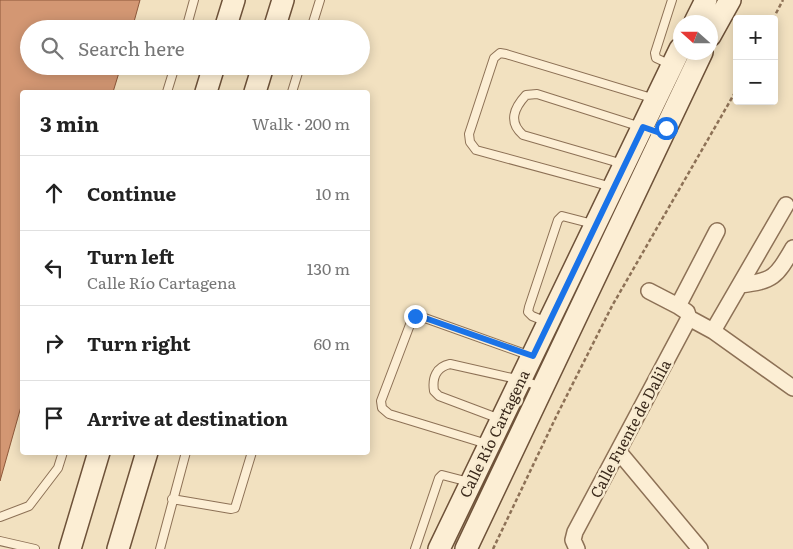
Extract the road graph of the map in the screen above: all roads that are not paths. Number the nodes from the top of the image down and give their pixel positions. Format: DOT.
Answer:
graph roads {
  1 [pos="194,0"];
  2 [pos="234,0"];
  3 [pos="283,0"];
  4 [pos="320,0"];
  5 [pos="672,0"];
  6 [pos="706,0"];
  7 [pos="730,0"];
  8 [pos="698,15"];
  9 [pos="188,20"];
  10 [pos="228,20"];
  11 [pos="277,20"];
  12 [pos="314,20"];
  13 [pos="718,22"];
  14 [pos="673,58"];
  15 [pos="676,60"];
  16 [pos="697,60"];
  17 [pos="172,75"];
  18 [pos="211,75"];
  19 [pos="258,75"];
  20 [pos="297,75"];
  21 [pos="168,90"];
  22 [pos="207,90"];
  23 [pos="255,90"];
  24 [pos="293,90"];
  25 [pos="657,99"];
  26 [pos="653,130"];
  27 [pos="625,165"];
  28 [pos="614,187"];
  29 [pos="786,205"];
  30 [pos="596,225"];
  31 [pos="717,231"];
  32 [pos="793,248"];
  33 [pos="740,285"];
  34 [pos="649,291"];
  35 [pos="678,306"];
  36 [pos="689,318"];
  37 [pos="549,323"];
  38 [pos="713,331"];
  39 [pos="533,356"];
  40 [pos="521,380"];
  41 [pos="542,388"];
  42 [pos="793,388"];
  43 [pos="502,420"];
  44 [pos="489,445"];
  45 [pos="618,452"];
  46 [pos="61,455"];
  47 [pos="98,455"];
  48 [pos="146,455"];
  49 [pos="185,455"];
  50 [pos="251,455"];
  51 [pos="471,483"];
  52 [pos="172,499"];
  53 [pos="0,517"];
  54 [pos="0,541"];
  55 [pos="575,544"];
  56 [pos="35,549"];
  57 [pos="70,549"];
  58 [pos="118,549"];
  59 [pos="160,549"];
  60 [pos="414,549"];
  61 [pos="440,549"];
  62 [pos="466,549"];
  63 [pos="700,549"];
  1 -- 9 [label="lane"];
  2 -- 10 [label="main road"];
  3 -- 11 [label="main road"];
  4 -- 12 [label="lane"];
  5 -- 14 [label="lane"];
  6 -- 8 [label="main road"];
  7 -- 13 [label="main road"];
  15 -- 25 [label="main road, Calle Río Cartagena"];
  16 -- 26 [label="main road, Calle Río Cartagena"];
  17 -- 21 [label="lane"];
  18 -- 22 [label="main road"];
  19 -- 23 [label="main road"];
  20 -- 24 [label="lane"];
  25 -- 26 [label="main road, Calle Río Cartagena"];
  25 -- 28 [label="lane"];
  26 -- 27 [label="main road, Calle Río Cartagena"];
  26 -- 27 [label="lane"];
  26 -- 41 [label="main road, Calle Río Cartagena"];
  27 -- 28 [label="main road, Calle Río Cartagena"];
  28 -- 30 [label="main road, Calle Río Cartagena"];
  29 -- 33 [label="street"];
  30 -- 37 [label="main road, Calle Río Cartagena"];
  30 -- 37 [label="lane"];
  31 -- 35 [label="street"];
  32 -- 33 [label="street"];
  33 -- 38 [label="street"];
  34 -- 35 [label="street"];
  35 -- 36 [label="street"];
  36 -- 38 [label="street"];
  36 -- 45 [label="street, Calle Fuente de Dalila"];
  37 -- 39 [label="main road, Calle Río Cartagena"];
  38 -- 42 [label="street"];
  39 -- 40 [label="main road, Calle Río Cartagena"];
  39 -- 44 [label="lane"];
  40 -- 41 [label="lane"];
  40 -- 43 [label="main road, Calle Río Cartagena"];
  40 -- 43 [label="lane"];
  41 -- 62 [label="main road, Calle Río Cartagena"];
  43 -- 44 [label="main road, Calle Río Cartagena"];
  44 -- 51 [label="main road, Calle Río Cartagena"];
  45 -- 55 [label="street, Calle Fuente de Dalila"];
  45 -- 63 [label="street"];
  46 -- 53 [label="lane"];
  47 -- 57 [label="main road"];
  48 -- 58 [label="main road"];
  49 -- 52 [label="lane"];
  50 -- 52 [label="lane"];
  51 -- 60 [label="lane"];
  51 -- 61 [label="main road, Calle Río Cartagena"];
  52 -- 59 [label="lane"];
  54 -- 56 [label="lane"];
}
